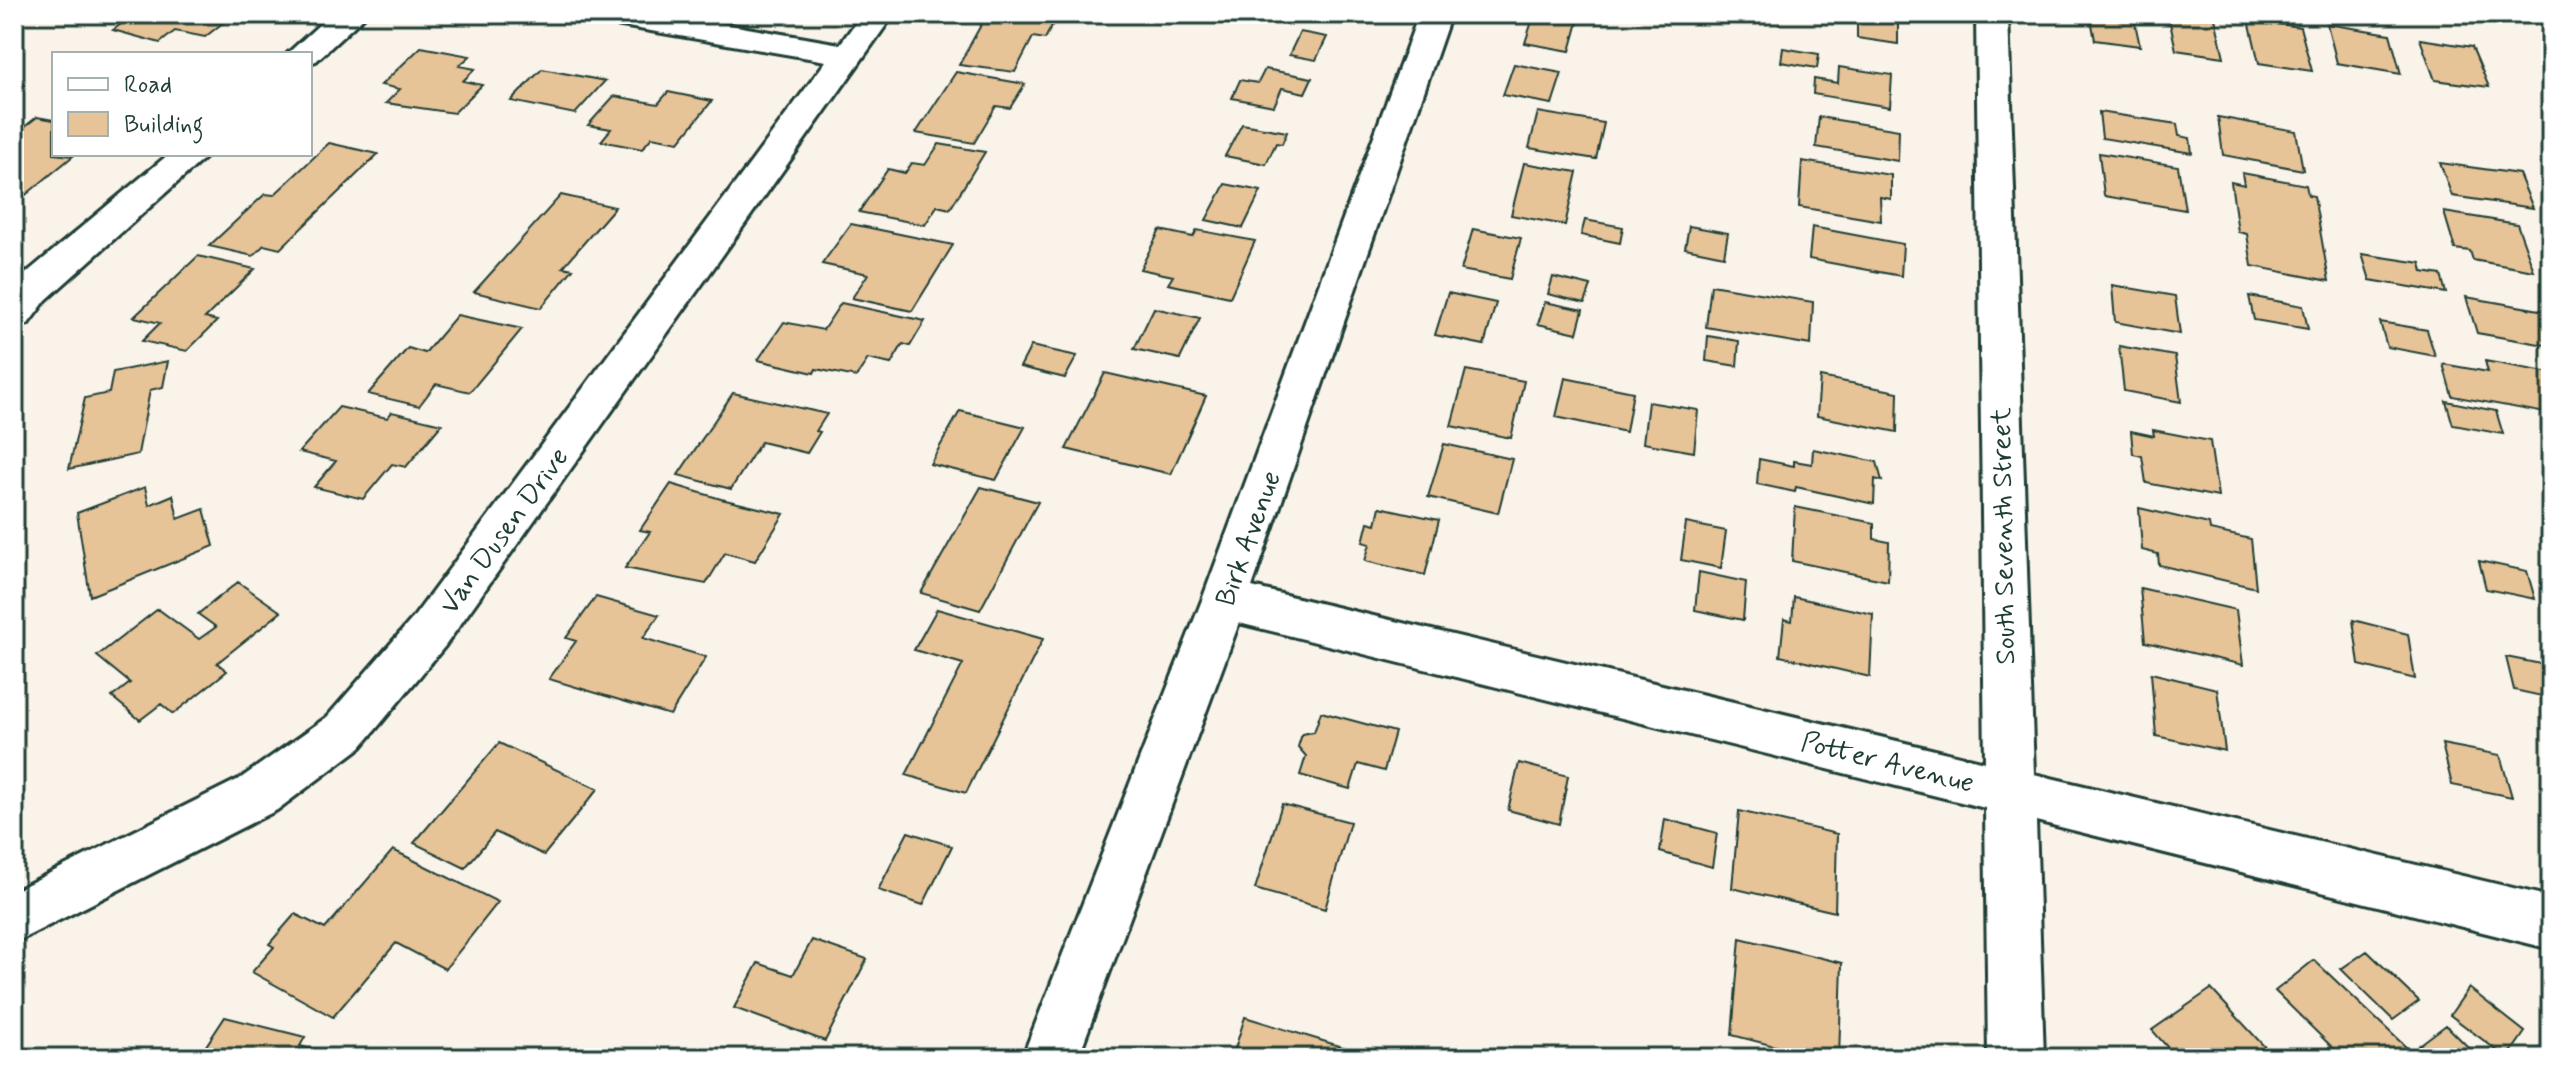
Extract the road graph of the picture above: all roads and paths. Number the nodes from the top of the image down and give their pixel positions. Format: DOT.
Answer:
graph roads {
  1 [pos="351,14"];
  2 [pos="610,14"];
  3 [pos="878,14"];
  4 [pos="1435,14"];
  5 [pos="1992,14"];
  6 [pos="306,52"];
  7 [pos="848,55"];
  8 [pos="189,156"];
  9 [pos="14,314"];
  10 [pos="1225,600"];
  11 [pos="2008,790"];
  12 [pos="14,918"];
  13 [pos="2551,923"];
  14 [pos="1050,1058"];
  15 [pos="2016,1058"];
  1 -- 6 [label="street"];
  2 -- 7 [label="street"];
  3 -- 7 [label="street, Van Dusen Drive"];
  4 -- 10 [label="street, Birk Avenue"];
  5 -- 11 [label="street, South Seventh Street"];
  7 -- 12 [label="street, Van Dusen Drive"];
  8 -- 9 [label="street"];
  10 -- 11 [label="street, Potter Avenue"];
  10 -- 14 [label="street, Birk Avenue"];
  11 -- 13 [label="street, Potter Avenue"];
  11 -- 15 [label="street, South Seventh Street"];
}
